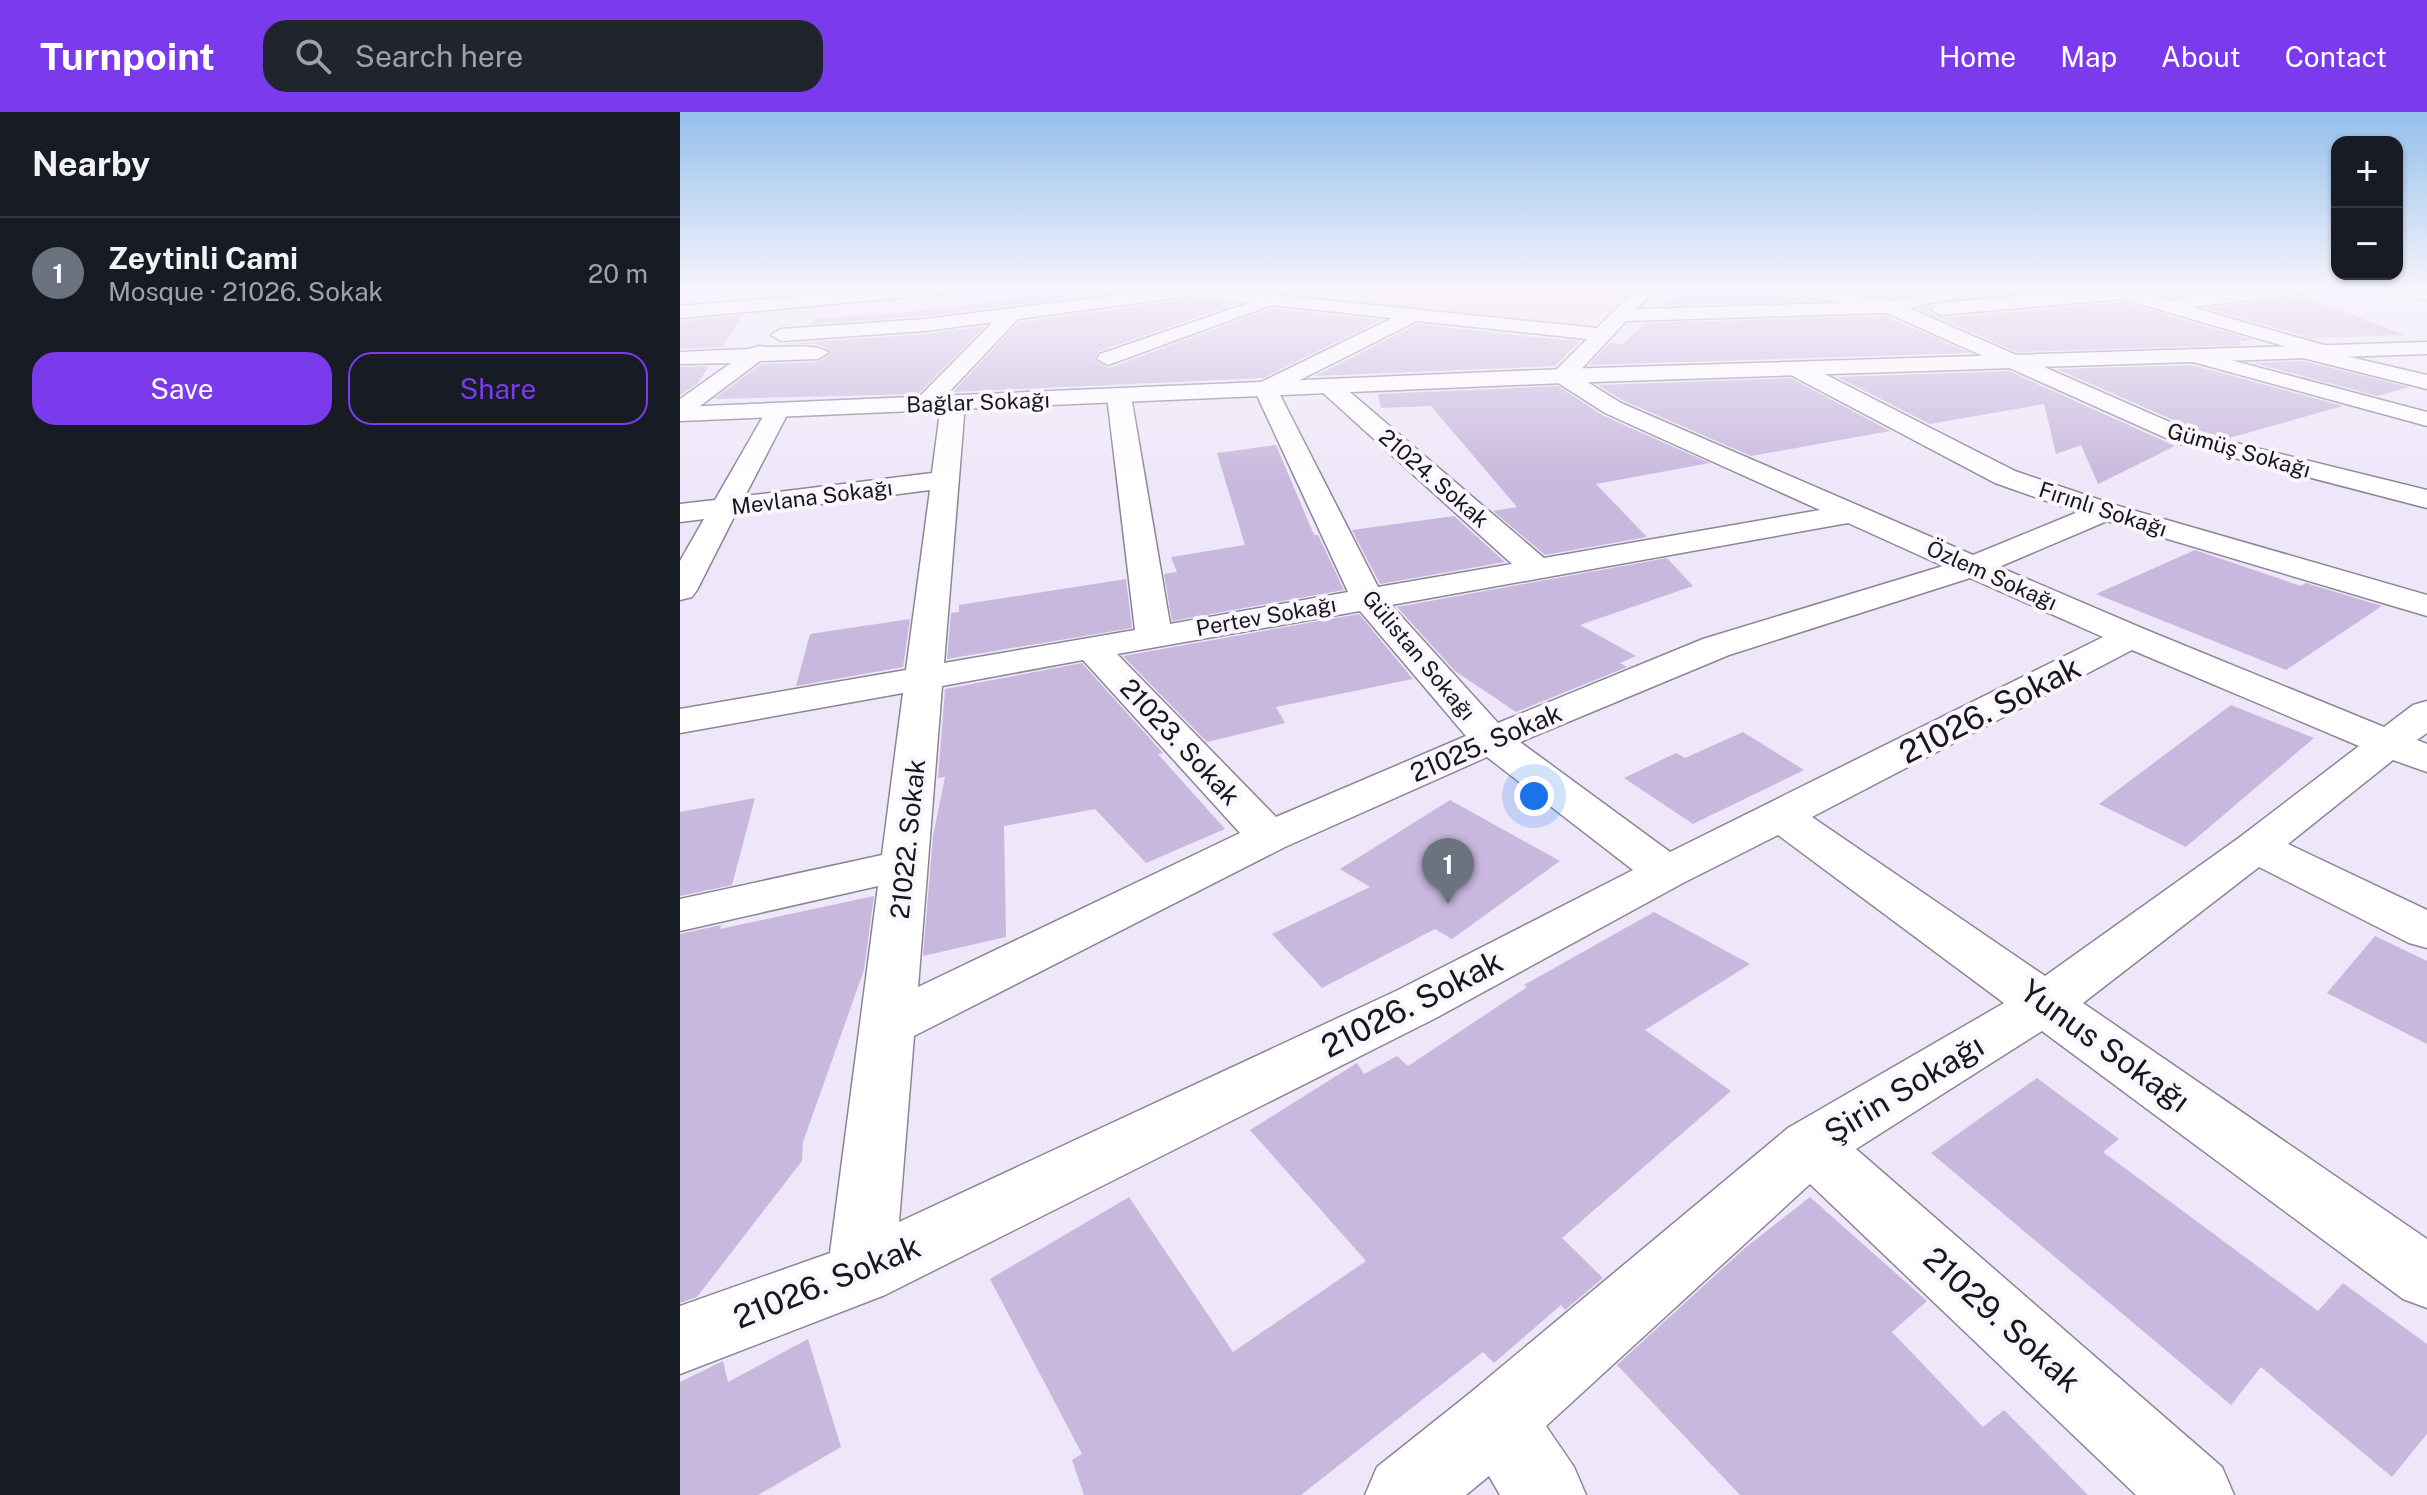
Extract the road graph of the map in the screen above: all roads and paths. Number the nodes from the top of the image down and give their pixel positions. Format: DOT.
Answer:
graph roads {
  1 [pos="758,353"];
  2 [pos="835,353"];
  3 [pos="976,353"];
  4 [pos="1111,353"];
  5 [pos="1126,353"];
  6 [pos="1338,353"];
  7 [pos="1586,353"];
  8 [pos="1992,353"];
  9 [pos="2291,353"];
  10 [pos="2315,353"];
  11 [pos="755,355"];
  12 [pos="2189,355"];
  13 [pos="680,358"];
  14 [pos="1108,359"];
  15 [pos="2013,362"];
  16 [pos="1795,368"];
  17 [pos="1563,376"];
  18 [pos="2427,382"];
  19 [pos="1330,387"];
  20 [pos="1265,389"];
  21 [pos="1119,396"];
  22 [pos="1088,398"];
  23 [pos="939,404"];
  24 [pos="777,411"];
  25 [pos="680,412"];
  26 [pos="2427,419"];
  27 [pos="945,480"];
  28 [pos="2427,499"];
  29 [pos="722,508"];
  30 [pos="2105,511"];
  31 [pos="680,513"];
  32 [pos="1853,513"];
  33 [pos="1972,567"];
  34 [pos="1538,570"];
  35 [pos="680,590"];
  36 [pos="1367,598"];
  37 [pos="2427,606"];
  38 [pos="1154,636"];
  39 [pos="2131,637"];
  40 [pos="1091,648"];
  41 [pos="924,677"];
  42 [pos="680,721"];
  43 [pos="2413,739"];
  44 [pos="1491,740"];
  45 [pos="1781,816"];
  46 [pos="1269,837"];
  47 [pos="2256,847"];
  48 [pos="905,865"];
  49 [pos="1666,872"];
  50 [pos="680,915"];
  51 [pos="2427,931"];
  52 [pos="2046,1003"];
  53 [pos="888,1025"];
  54 [pos="1810,1146"];
  55 [pos="861,1273"];
  56 [pos="2427,1277"];
  57 [pos="680,1340"];
  58 [pos="1497,1420"];
  59 [pos="1405,1495"];
  60 [pos="1546,1495"];
  61 [pos="2194,1495"];
  1 -- 11 [label="street"];
  2 -- 11 [label="street"];
  3 -- 23 [label="street"];
  4 -- 14 [label="street"];
  5 -- 14 [label="street"];
  6 -- 20 [label="street"];
  7 -- 17 [label="street"];
  8 -- 15 [label="street, Gümüş Sokağı"];
  9 -- 12 [label="street, Bağlar Sokağı"];
  10 -- 18 [label="street"];
  11 -- 13 [label="street"];
  11 -- 25 [label="street"];
  12 -- 15 [label="street, Bağlar Sokağı"];
  12 -- 26 [label="street"];
  14 -- 22 [label="street"];
  15 -- 16 [label="street, Bağlar Sokağı"];
  15 -- 28 [label="street, Gümüş Sokağı"];
  16 -- 17 [label="street, Bağlar Sokağı"];
  16 -- 30 [label="street, Fırınlı Sokağı"];
  17 -- 19 [label="street, Bağlar Sokağı"];
  17 -- 32 [label="street, Özlem Sokağı"];
  19 -- 20 [label="street, Bağlar Sokağı"];
  19 -- 34 [label="street, 21024. Sokak"];
  20 -- 21 [label="street, Bağlar Sokağı"];
  20 -- 36 [label="street, Gülistan Sokağı"];
  21 -- 22 [label="street, Bağlar Sokağı"];
  21 -- 38 [label="street"];
  22 -- 23 [label="street, Bağlar Sokağı"];
  23 -- 24 [label="street, Bağlar Sokağı"];
  23 -- 27 [label="street, 21022. Sokak"];
  24 -- 25 [label="street, Bağlar Sokağı"];
  24 -- 29 [label="street"];
  27 -- 29 [label="street, Mevlana Sokağı"];
  27 -- 41 [label="street, 21022. Sokak"];
  29 -- 31 [label="street, Mevlana Sokağı"];
  29 -- 35 [label="street"];
  30 -- 33 [label="street, 21025. Sokak"];
  30 -- 37 [label="street, Fırınlı Sokağı"];
  32 -- 33 [label="street, Özlem Sokağı"];
  32 -- 34 [label="street, Pertev Sokağı"];
  33 -- 39 [label="street, Özlem Sokağı"];
  33 -- 44 [label="street, 21025. Sokak"];
  34 -- 36 [label="street, Pertev Sokağı"];
  36 -- 38 [label="street, Pertev Sokağı"];
  36 -- 44 [label="street, Gülistan Sokağı"];
  38 -- 40 [label="street, Pertev Sokağı"];
  39 -- 43 [label="street, Özlem Sokağı"];
  39 -- 45 [label="street, 21026. Sokak"];
  40 -- 41 [label="street, Pertev Sokağı"];
  40 -- 46 [label="street, 21023. Sokak"];
  41 -- 42 [label="street, Pertev Sokağı"];
  41 -- 48 [label="street, 21022. Sokak"];
  43 -- 47 [label="street, Şirin Sokağı"];
  44 -- 46 [label="street, 21025. Sokak"];
  44 -- 49 [label="street, Gülistan Sokağı"];
  45 -- 49 [label="street, 21026. Sokak"];
  45 -- 52 [label="street, Yunus Sokağı"];
  46 -- 53 [label="street, 21025. Sokak"];
  47 -- 51 [label="street"];
  47 -- 52 [label="street, Şirin Sokağı"];
  48 -- 50 [label="street"];
  48 -- 53 [label="street, 21022. Sokak"];
  49 -- 55 [label="street, 21026. Sokak"];
  52 -- 54 [label="street, Şirin Sokağı"];
  52 -- 56 [label="street, Yunus Sokağı"];
  53 -- 55 [label="street, 21022. Sokak"];
  54 -- 58 [label="street, Şirin Sokağı"];
  54 -- 61 [label="street, 21029. Sokak"];
  55 -- 57 [label="street, 21026. Sokak"];
  58 -- 59 [label="street, Şirin Sokağı"];
  58 -- 60 [label="street"];
}
